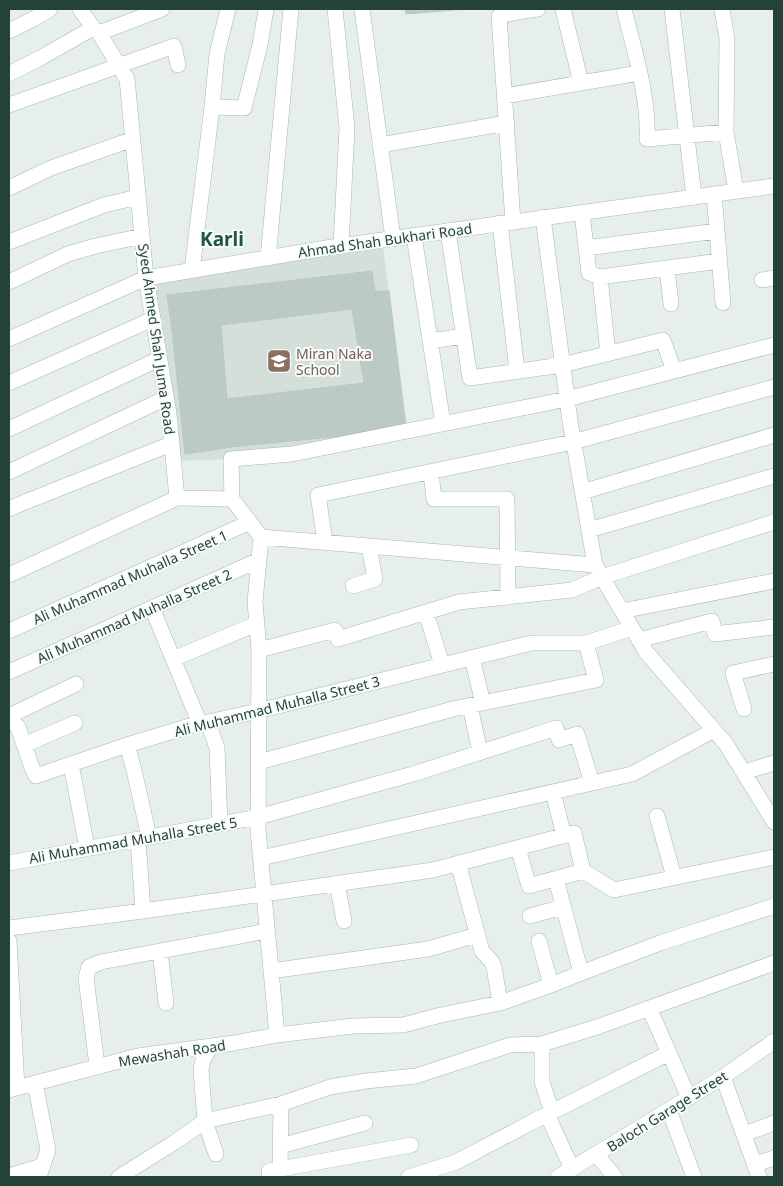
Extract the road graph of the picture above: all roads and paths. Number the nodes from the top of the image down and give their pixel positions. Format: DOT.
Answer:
graph roads {
  1 [pos="50,9"];
  2 [pos="80,9"];
  3 [pos="162,9"];
  4 [pos="228,9"];
  5 [pos="266,9"];
  6 [pos="291,9"];
  7 [pos="335,9"];
  8 [pos="362,9"];
  9 [pos="563,9"];
  10 [pos="624,9"];
  11 [pos="672,9"];
  12 [pos="722,9"];
  13 [pos="528,10"];
  14 [pos="96,30"];
  15 [pos="9,31"];
  16 [pos="178,65"];
  17 [pos="118,66"];
  18 [pos="639,73"];
  19 [pos="9,74"];
  20 [pos="582,83"];
  21 [pos="505,96"];
  22 [pos="9,105"];
  23 [pos="212,107"];
  24 [pos="507,123"];
  25 [pos="726,132"];
  26 [pos="687,135"];
  27 [pos="133,140"];
  28 [pos="380,145"];
  29 [pos="774,186"];
  30 [pos="9,188"];
  31 [pos="736,191"];
  32 [pos="714,194"];
  33 [pos="138,197"];
  34 [pos="694,197"];
  35 [pos="582,213"];
  36 [pos="543,218"];
  37 [pos="507,222"];
  38 [pos="448,231"];
  39 [pos="717,231"];
  40 [pos="142,236"];
  41 [pos="414,236"];
  42 [pos="393,238"];
  43 [pos="9,242"];
  44 [pos="341,246"];
  45 [pos="586,248"];
  46 [pos="268,258"];
  47 [pos="720,260"];
  48 [pos="667,268"];
  49 [pos="192,270"];
  50 [pos="600,276"];
  51 [pos="146,278"];
  52 [pos="9,282"];
  53 [pos="723,303"];
  54 [pos="671,304"];
  55 [pos="153,319"];
  56 [pos="463,336"];
  57 [pos="9,339"];
  58 [pos="431,341"];
  59 [pos="774,345"];
  60 [pos="608,354"];
  61 [pos="160,359"];
  62 [pos="562,365"];
  63 [pos="517,371"];
  64 [pos="674,371"];
  65 [pos="9,383"];
  66 [pos="774,387"];
  67 [pos="166,398"];
  68 [pos="567,399"];
  69 [pos="444,424"];
  70 [pos="9,429"];
  71 [pos="774,435"];
  72 [pos="573,442"];
  73 [pos="172,444"];
  74 [pos="9,472"];
  75 [pos="431,472"];
  76 [pos="774,476"];
  77 [pos="582,492"];
  78 [pos="177,498"];
  79 [pos="232,499"];
  80 [pos="9,509"];
  81 [pos="250,522"];
  82 [pos="774,522"];
  83 [pos="589,530"];
  84 [pos="261,536"];
  85 [pos="325,542"];
  86 [pos="369,546"];
  87 [pos="508,557"];
  88 [pos="259,560"];
  89 [pos="599,571"];
  90 [pos="9,575"];
  91 [pos="774,581"];
  92 [pos="353,586"];
  93 [pos="508,597"];
  94 [pos="152,608"];
  95 [pos="622,611"];
  96 [pos="426,612"];
  97 [pos="256,624"];
  98 [pos="774,627"];
  99 [pos="9,631"];
  100 [pos="636,634"];
  101 [pos="586,644"];
  102 [pos="259,650"];
  103 [pos="472,658"];
  104 [pos="173,660"];
  105 [pos="774,664"];
  106 [pos="442,665"];
  107 [pos="9,672"];
  108 [pos="76,684"];
  109 [pos="476,704"];
  110 [pos="744,709"];
  111 [pos="258,711"];
  112 [pos="9,717"];
  113 [pos="75,723"];
  114 [pos="204,723"];
  115 [pos="714,730"];
  116 [pos="24,745"];
  117 [pos="127,745"];
  118 [pos="480,752"];
  119 [pos="258,762"];
  120 [pos="71,764"];
  121 [pos="774,764"];
  122 [pos="744,772"];
  123 [pos="592,783"];
  124 [pos="553,792"];
  125 [pos="657,816"];
  126 [pos="258,817"];
  127 [pos="774,822"];
  128 [pos="220,824"];
  129 [pos="564,836"];
  130 [pos="144,838"];
  131 [pos="88,848"];
  132 [pos="518,848"];
  133 [pos="774,857"];
  134 [pos="261,858"];
  135 [pos="9,863"];
  136 [pos="458,863"];
  137 [pos="584,871"];
  138 [pos="674,877"];
  139 [pos="556,879"];
  140 [pos="337,883"];
  141 [pos="264,894"];
  142 [pos="774,906"];
  143 [pos="563,907"];
  144 [pos="142,911"];
  145 [pos="530,916"];
  146 [pos="344,921"];
  147 [pos="9,928"];
  148 [pos="267,931"];
  149 [pos="478,935"];
  150 [pos="9,941"];
  151 [pos="539,941"];
  152 [pos="160,951"];
  153 [pos="774,963"];
  154 [pos="270,971"];
  155 [pos="580,972"];
  156 [pos="551,985"];
  157 [pos="500,1002"];
  158 [pos="166,1003"];
  159 [pos="649,1008"];
  160 [pos="277,1035"];
  161 [pos="774,1041"];
  162 [pos="542,1044"];
  163 [pos="211,1046"];
  164 [pos="669,1053"];
  165 [pos="97,1066"];
  166 [pos="723,1077"];
  167 [pos="35,1083"];
  168 [pos="13,1089"];
  169 [pos="689,1098"];
  170 [pos="281,1104"];
  171 [pos="670,1110"];
  172 [pos="550,1113"];
  173 [pos="205,1121"];
  174 [pos="365,1123"];
  175 [pos="774,1123"];
  176 [pos="744,1134"];
  177 [pos="411,1145"];
  178 [pos="280,1146"];
  179 [pos="216,1154"];
  180 [pos="596,1154"];
  181 [pos="774,1158"];
  182 [pos="572,1168"];
  183 [pos="757,1171"];
  184 [pos="40,1172"];
  185 [pos="275,1173"];
  186 [pos="9,1176"];
  187 [pos="118,1177"];
  188 [pos="410,1177"];
  189 [pos="558,1177"];
  190 [pos="615,1177"];
  191 [pos="694,1177"];
  1 -- 15 [label="street"];
  2 -- 14 [label="street, Syed Ahmed Shah Juma Road"];
  3 -- 14 [label="street"];
  4 -- 23 [label="street"];
  5 -- 23 [label="street"];
  6 -- 46 [label="street"];
  7 -- 44 [label="street"];
  8 -- 28 [label="street"];
  9 -- 20 [label="street"];
  10 -- 18 [label="street"];
  11 -- 26 [label="street"];
  12 -- 25 [label="street"];
  13 -- 21 [label="street"];
  14 -- 17 [label="street, Syed Ahmed Shah Juma Road"];
  14 -- 19 [label="street"];
  16 -- 17 [label="street"];
  17 -- 22 [label="street"];
  17 -- 27 [label="street, Syed Ahmed Shah Juma Road"];
  18 -- 20 [label="street"];
  18 -- 26 [label="street"];
  20 -- 21 [label="street"];
  21 -- 24 [label="street"];
  23 -- 49 [label="street"];
  24 -- 28 [label="street"];
  24 -- 37 [label="street"];
  25 -- 26 [label="street"];
  25 -- 31 [label="street"];
  26 -- 34 [label="street"];
  27 -- 30 [label="street"];
  27 -- 33 [label="street, Syed Ahmed Shah Juma Road"];
  28 -- 42 [label="street"];
  29 -- 31 [label="street, Ahmad Shah Bukhari Road"];
  31 -- 32 [label="street, Ahmad Shah Bukhari Road"];
  32 -- 34 [label="street, Ahmad Shah Bukhari Road"];
  32 -- 39 [label="street"];
  33 -- 40 [label="street, Syed Ahmed Shah Juma Road"];
  33 -- 43 [label="street"];
  34 -- 35 [label="street, Ahmad Shah Bukhari Road"];
  35 -- 36 [label="street, Ahmad Shah Bukhari Road"];
  35 -- 45 [label="street"];
  36 -- 37 [label="street, Ahmad Shah Bukhari Road"];
  36 -- 62 [label="street"];
  37 -- 38 [label="street, Ahmad Shah Bukhari Road"];
  37 -- 63 [label="street"];
  38 -- 41 [label="street, Ahmad Shah Bukhari Road"];
  38 -- 56 [label="street"];
  39 -- 45 [label="street"];
  39 -- 47 [label="street"];
  40 -- 51 [label="street, Syed Ahmed Shah Juma Road"];
  40 -- 52 [label="street"];
  41 -- 42 [label="street, Ahmad Shah Bukhari Road"];
  41 -- 58 [label="street"];
  42 -- 44 [label="street, Ahmad Shah Bukhari Road"];
  44 -- 46 [label="street, Ahmad Shah Bukhari Road"];
  45 -- 50 [label="street"];
  46 -- 49 [label="street, Ahmad Shah Bukhari Road"];
  47 -- 48 [label="street"];
  47 -- 53 [label="street"];
  48 -- 50 [label="street"];
  48 -- 54 [label="street"];
  49 -- 51 [label="street, Ahmad Shah Bukhari Road"];
  50 -- 60 [label="street"];
  51 -- 55 [label="street, Syed Ahmed Shah Juma Road"];
  51 -- 57 [label="street, Ahmad Shah Bukhari Road"];
  55 -- 61 [label="street, Syed Ahmed Shah Juma Road"];
  55 -- 65 [label="street"];
  56 -- 58 [label="street"];
  56 -- 63 [label="street"];
  58 -- 69 [label="street"];
  59 -- 64 [label="street"];
  60 -- 62 [label="street"];
  60 -- 64 [label="street"];
  61 -- 67 [label="street, Syed Ahmed Shah Juma Road"];
  61 -- 70 [label="street"];
  62 -- 63 [label="street"];
  62 -- 68 [label="street"];
  64 -- 68 [label="street"];
  66 -- 72 [label="street"];
  67 -- 73 [label="street, Syed Ahmed Shah Juma Road"];
  67 -- 74 [label="street"];
  68 -- 69 [label="street"];
  68 -- 72 [label="street"];
  69 -- 79 [label="street"];
  71 -- 77 [label="street"];
  72 -- 75 [label="street"];
  72 -- 77 [label="street"];
  73 -- 78 [label="street, Syed Ahmed Shah Juma Road"];
  73 -- 80 [label="street"];
  75 -- 85 [label="street"];
  75 -- 87 [label="street"];
  76 -- 83 [label="street"];
  77 -- 83 [label="street"];
  78 -- 79 [label="street"];
  78 -- 90 [label="street"];
  79 -- 81 [label="street"];
  81 -- 84 [label="street"];
  81 -- 99 [label="street, Ali Muhammad Muhalla Street 1"];
  82 -- 89 [label="street"];
  83 -- 89 [label="street"];
  84 -- 85 [label="street"];
  84 -- 88 [label="street"];
  85 -- 86 [label="street"];
  86 -- 87 [label="street"];
  86 -- 92 [label="street"];
  87 -- 89 [label="street"];
  87 -- 93 [label="street"];
  88 -- 94 [label="street, Ali Muhammad Muhalla Street 2"];
  88 -- 97 [label="street"];
  89 -- 93 [label="street"];
  89 -- 95 [label="street"];
  91 -- 95 [label="street"];
  93 -- 96 [label="street"];
  94 -- 104 [label="street"];
  94 -- 107 [label="street, Ali Muhammad Muhalla Street 2"];
  95 -- 100 [label="street"];
  96 -- 102 [label="street"];
  96 -- 106 [label="street"];
  97 -- 102 [label="street"];
  97 -- 104 [label="street"];
  98 -- 100 [label="street"];
  100 -- 101 [label="street"];
  100 -- 115 [label="street"];
  101 -- 103 [label="street, Ali Muhammad Muhalla Street 3"];
  101 -- 109 [label="street"];
  102 -- 111 [label="street"];
  103 -- 106 [label="street, Ali Muhammad Muhalla Street 3"];
  103 -- 109 [label="street"];
  104 -- 114 [label="street"];
  105 -- 110 [label="street"];
  106 -- 111 [label="street, Ali Muhammad Muhalla Street 3"];
  108 -- 112 [label="street"];
  109 -- 118 [label="street"];
  109 -- 119 [label="street"];
  111 -- 114 [label="street, Ali Muhammad Muhalla Street 3"];
  111 -- 119 [label="street"];
  112 -- 116 [label="street, Ali Muhammad Muhalla Street 3"];
  113 -- 116 [label="street"];
  114 -- 117 [label="street, Ali Muhammad Muhalla Street 3"];
  114 -- 128 [label="street"];
  115 -- 122 [label="street"];
  115 -- 123 [label="street"];
  116 -- 120 [label="street, Ali Muhammad Muhalla Street 3"];
  117 -- 120 [label="street, Ali Muhammad Muhalla Street 3"];
  117 -- 130 [label="street"];
  118 -- 123 [label="street, Ali Muhammad Muhalla Street 5"];
  118 -- 126 [label="street, Ali Muhammad Muhalla Street 5"];
  119 -- 126 [label="street"];
  120 -- 131 [label="street"];
  121 -- 122 [label="street"];
  122 -- 127 [label="street"];
  123 -- 124 [label="street"];
  124 -- 129 [label="street"];
  124 -- 134 [label="street"];
  125 -- 138 [label="street"];
  126 -- 128 [label="street, Ali Muhammad Muhalla Street 5"];
  126 -- 134 [label="street"];
  128 -- 130 [label="street, Ali Muhammad Muhalla Street 5"];
  129 -- 132 [label="street"];
  129 -- 137 [label="street"];
  130 -- 131 [label="street, Ali Muhammad Muhalla Street 5"];
  130 -- 144 [label="street"];
  131 -- 135 [label="street, Ali Muhammad Muhalla Street 5"];
  132 -- 136 [label="street"];
  132 -- 139 [label="street"];
  133 -- 138 [label="street"];
  134 -- 141 [label="street"];
  136 -- 140 [label="street"];
  136 -- 149 [label="street"];
  137 -- 138 [label="street"];
  137 -- 139 [label="street"];
  139 -- 143 [label="street"];
  140 -- 141 [label="street"];
  140 -- 146 [label="street"];
  141 -- 144 [label="street"];
  141 -- 148 [label="street"];
  142 -- 155 [label="street, Mewashah Road"];
  143 -- 145 [label="street"];
  143 -- 155 [label="street"];
  144 -- 147 [label="street"];
  148 -- 152 [label="street"];
  148 -- 154 [label="street"];
  149 -- 154 [label="street"];
  149 -- 157 [label="street"];
  150 -- 168 [label="street"];
  151 -- 156 [label="street"];
  152 -- 158 [label="street"];
  152 -- 165 [label="street"];
  153 -- 159 [label="street"];
  154 -- 160 [label="street"];
  155 -- 156 [label="street, Mewashah Road"];
  156 -- 157 [label="street, Mewashah Road"];
  157 -- 160 [label="street, Mewashah Road"];
  159 -- 162 [label="street"];
  159 -- 164 [label="street"];
  160 -- 163 [label="street, Mewashah Road"];
  161 -- 166 [label="street, Baloch Garage Street"];
  162 -- 170 [label="street"];
  162 -- 172 [label="street"];
  163 -- 165 [label="street, Mewashah Road"];
  163 -- 173 [label="street"];
  164 -- 169 [label="street"];
  164 -- 172 [label="street"];
  165 -- 167 [label="street, Mewashah Road"];
  166 -- 169 [label="street, Baloch Garage Street"];
  166 -- 176 [label="street"];
  167 -- 168 [label="street, Mewashah Road"];
  167 -- 184 [label="street"];
  169 -- 171 [label="street, Baloch Garage Street"];
  170 -- 173 [label="street"];
  170 -- 178 [label="street"];
  171 -- 180 [label="street, Baloch Garage Street"];
  171 -- 191 [label="street"];
  172 -- 182 [label="street"];
  172 -- 188 [label="street"];
  173 -- 179 [label="street"];
  173 -- 187 [label="street"];
  174 -- 178 [label="street"];
  175 -- 176 [label="street"];
  176 -- 183 [label="street"];
  177 -- 185 [label="street"];
  178 -- 185 [label="street"];
  180 -- 182 [label="street, Baloch Garage Street"];
  180 -- 190 [label="street"];
  181 -- 183 [label="street"];
  182 -- 189 [label="street, Baloch Garage Street"];
  184 -- 186 [label="street"];
}
